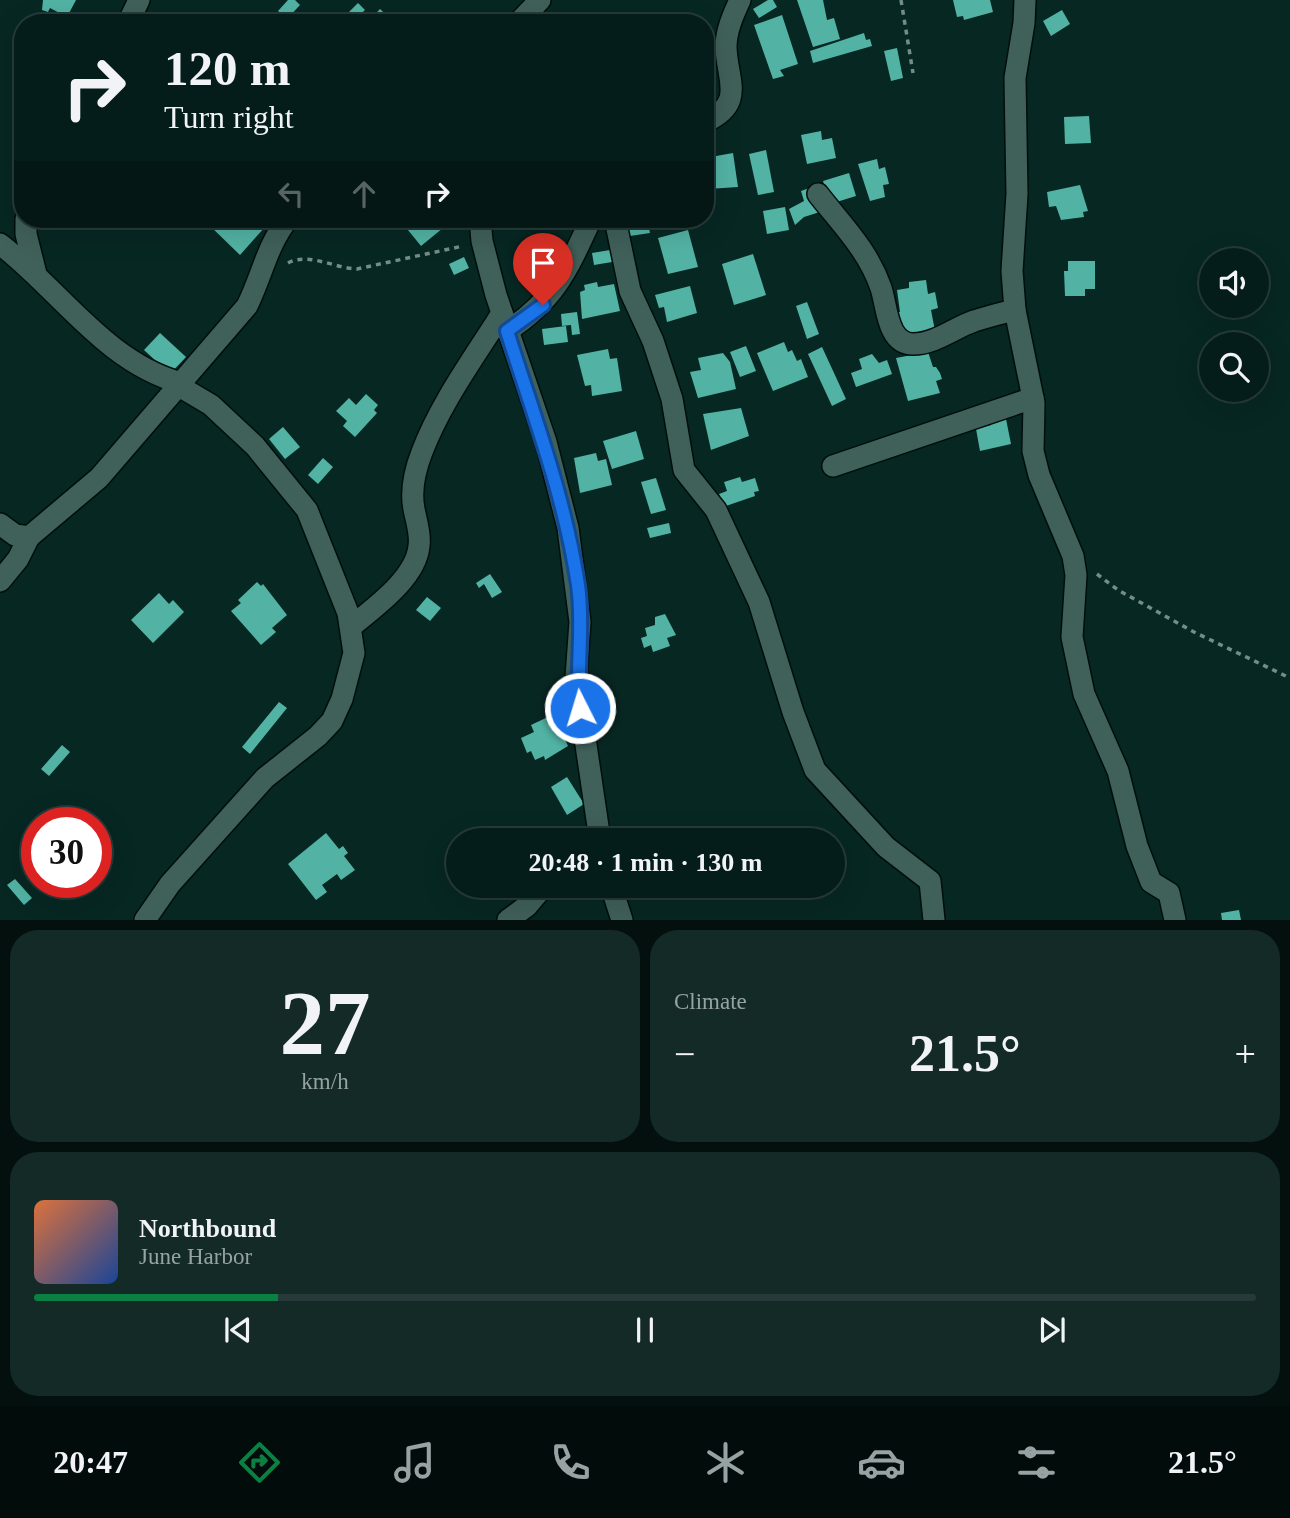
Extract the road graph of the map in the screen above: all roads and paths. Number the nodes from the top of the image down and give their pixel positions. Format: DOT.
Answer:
graph roads {
  1 [pos="540,0"];
  2 [pos="740,0"];
  3 [pos="901,0"];
  4 [pos="1025,0"];
  5 [pos="527,14"];
  6 [pos="913,73"];
  7 [pos="714,117"];
  8 [pos="818,194"];
  9 [pos="26,228"];
  10 [pos="282,228"];
  11 [pos="481,228"];
  12 [pos="586,228"];
  13 [pos="617,228"];
  14 [pos="482,241"];
  15 [pos="0,244"];
  16 [pos="36,274"];
  17 [pos="258,285"];
  18 [pos="1015,310"];
  19 [pos="504,322"];
  20 [pos="180,385"];
  21 [pos="1033,398"];
  22 [pos="833,466"];
  23 [pos="0,524"];
  24 [pos="29,537"];
  25 [pos="1073,556"];
  26 [pos="0,581"];
  27 [pos="352,626"];
  28 [pos="1290,678"];
  29 [pos="594,828"];
  30 [pos="534,898"];
  31 [pos="615,898"];
  32 [pos="145,919"];
  33 [pos="508,919"];
  34 [pos="622,919"];
  35 [pos="934,919"];
  36 [pos="1175,919"];
  1 -- 5 [label="street"];
  2 -- 7 [label="street"];
  3 -- 6 [label="path"];
  4 -- 18 [label="street"];
  8 -- 18 [label="street"];
  9 -- 16 [label="street"];
  10 -- 17 [label="street"];
  11 -- 14 [label="street"];
  12 -- 19 [label="street"];
  13 -- 35 [label="street"];
  14 -- 17 [label="path"];
  14 -- 19 [label="street"];
  15 -- 16 [label="street"];
  16 -- 20 [label="street"];
  17 -- 20 [label="street"];
  18 -- 21 [label="street"];
  19 -- 27 [label="street"];
  19 -- 29 [label="street"];
  20 -- 24 [label="street"];
  20 -- 27 [label="street"];
  21 -- 22 [label="street"];
  21 -- 25 [label="street"];
  23 -- 24 [label="street"];
  24 -- 26 [label="street"];
  25 -- 28 [label="path"];
  25 -- 36 [label="street"];
  27 -- 32 [label="street"];
  30 -- 33 [label="street"];
  31 -- 34 [label="street"];
}
